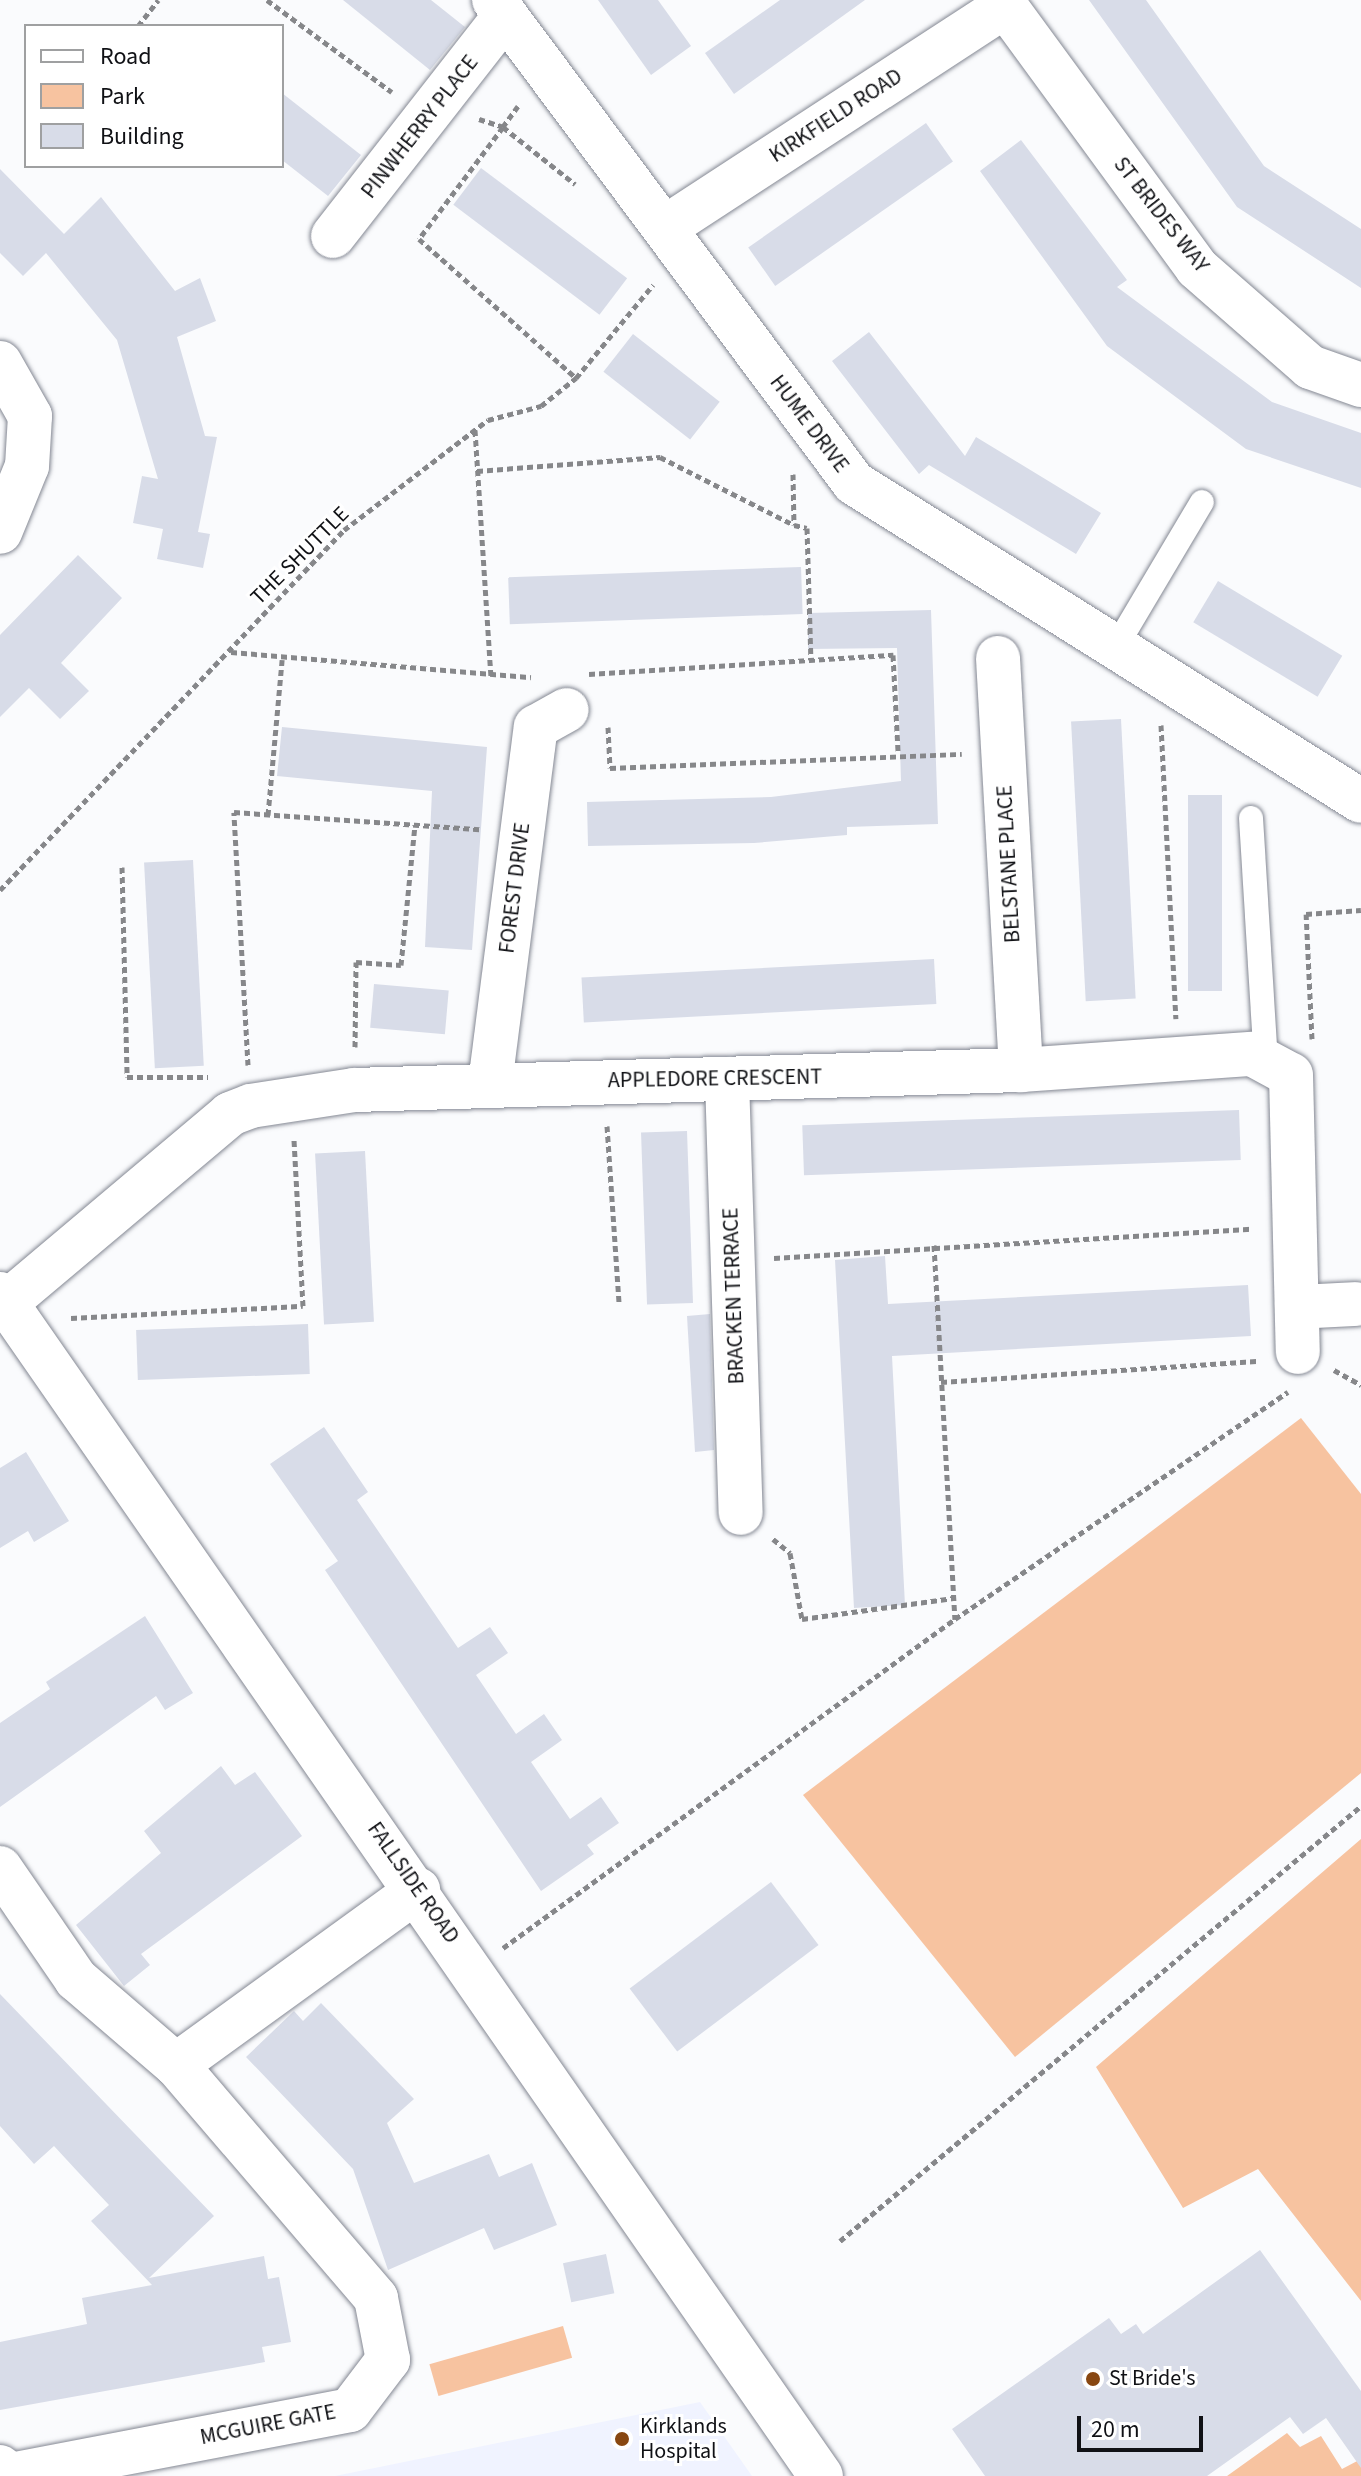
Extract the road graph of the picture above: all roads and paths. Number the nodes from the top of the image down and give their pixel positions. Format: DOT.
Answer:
graph roads {
  1 [pos="158,0"];
  2 [pos="1003,3"];
  3 [pos="500,8"];
  4 [pos="140,24"];
  5 [pos="333,236"];
  6 [pos="674,238"];
  7 [pos="0,363"];
  8 [pos="1361,385"];
  9 [pos="475,430"];
  10 [pos="815,433"];
  11 [pos="477,471"];
  12 [pos="1202,502"];
  13 [pos="794,525"];
  14 [pos="0,532"];
  15 [pos="1114,650"];
  16 [pos="230,651"];
  17 [pos="998,658"];
  18 [pos="282,660"];
  19 [pos="811,660"];
  20 [pos="605,673"];
  21 [pos="491,677"];
  22 [pos="1159,679"];
  23 [pos="606,689"];
  24 [pos="573,696"];
  25 [pos="898,751"];
  26 [pos="1003,756"];
  27 [pos="1361,801"];
  28 [pos="268,815"];
  29 [pos="1251,818"];
  30 [pos="415,825"];
  31 [pos="522,832"];
  32 [pos="122,867"];
  33 [pos="0,890"];
  34 [pos="1361,910"];
  35 [pos="1178,1059"];
  36 [pos="1279,1069"];
  37 [pos="1021,1070"];
  38 [pos="727,1079"];
  39 [pos="603,1081"];
  40 [pos="490,1084"];
  41 [pos="354,1090"];
  42 [pos="264,1094"];
  43 [pos="1291,1226"];
  44 [pos="934,1245"];
  45 [pos="733,1262"];
  46 [pos="1297,1291"];
  47 [pos="2,1302"];
  48 [pos="619,1303"];
  49 [pos="1356,1304"];
  50 [pos="1297,1366"];
  51 [pos="941,1382"];
  52 [pos="1361,1385"];
  53 [pos="741,1513"];
  54 [pos="954,1598"];
  55 [pos="955,1619"];
  56 [pos="1361,1806"];
  57 [pos="0,1868"];
  58 [pos="418,1890"];
  59 [pos="473,1970"];
  60 [pos="176,2065"];
  61 [pos="840,2241"];
  62 [pos="0,2467"];
  63 [pos="821,2476"];
  1 -- 4 [label="path"];
  2 -- 6 [label="street, KIRKFIELD ROAD"];
  2 -- 8 [label="street, ST BRIDES WAY"];
  3 -- 5 [label="street, PINWHERRY PLACE"];
  3 -- 6 [label="street, HUME DRIVE"];
  6 -- 9 [label="path, THE SHUTTLE"];
  6 -- 10 [label="street, HUME DRIVE"];
  7 -- 14 [label="street"];
  9 -- 11 [label="path"];
  9 -- 16 [label="path, THE SHUTTLE"];
  10 -- 13 [label="path"];
  10 -- 15 [label="street, HUME DRIVE"];
  11 -- 13 [label="path"];
  11 -- 21 [label="path"];
  12 -- 15 [label="lane"];
  13 -- 19 [label="path"];
  15 -- 22 [label="street, HUME DRIVE"];
  16 -- 18 [label="path"];
  16 -- 33 [label="path, THE SHUTTLE"];
  17 -- 26 [label="street, BELSTANE PLACE"];
  18 -- 21 [label="path"];
  18 -- 28 [label="path"];
  19 -- 20 [label="path"];
  19 -- 25 [label="path"];
  20 -- 23 [label="path"];
  20 -- 24 [label="path"];
  21 -- 24 [label="path"];
  22 -- 27 [label="street, HUME DRIVE"];
  22 -- 35 [label="path"];
  24 -- 25 [label="path"];
  24 -- 31 [label="street, FOREST DRIVE"];
  25 -- 26 [label="path"];
  26 -- 37 [label="street, BELSTANE PLACE"];
  28 -- 30 [label="path"];
  28 -- 42 [label="path"];
  29 -- 36 [label="lane"];
  30 -- 31 [label="path"];
  30 -- 41 [label="path"];
  31 -- 40 [label="street, FOREST DRIVE"];
  32 -- 42 [label="path"];
  34 -- 36 [label="path"];
  35 -- 36 [label="street, APPLEDORE CRESCENT"];
  35 -- 37 [label="street, APPLEDORE CRESCENT"];
  36 -- 43 [label="street"];
  37 -- 38 [label="street, APPLEDORE CRESCENT"];
  38 -- 39 [label="street, APPLEDORE CRESCENT"];
  38 -- 45 [label="street, BRACKEN TERRACE"];
  39 -- 40 [label="street, APPLEDORE CRESCENT"];
  39 -- 48 [label="path"];
  40 -- 41 [label="street, APPLEDORE CRESCENT"];
  41 -- 42 [label="street, APPLEDORE CRESCENT"];
  42 -- 47 [label="street, APPLEDORE CRESCENT"];
  42 -- 47 [label="path"];
  43 -- 44 [label="path"];
  43 -- 46 [label="street"];
  44 -- 45 [label="path"];
  44 -- 51 [label="path"];
  45 -- 53 [label="street, BRACKEN TERRACE"];
  46 -- 49 [label="street"];
  46 -- 50 [label="street"];
  47 -- 58 [label="street, FALLSIDE ROAD"];
  50 -- 51 [label="path"];
  50 -- 52 [label="path"];
  50 -- 55 [label="path"];
  51 -- 54 [label="path"];
  53 -- 54 [label="path"];
  54 -- 55 [label="path"];
  55 -- 59 [label="path"];
  56 -- 61 [label="path"];
  57 -- 60 [label="street, MCGUIRE GATE"];
  58 -- 59 [label="street, FALLSIDE ROAD"];
  58 -- 60 [label="street"];
  59 -- 63 [label="street, FALLSIDE ROAD"];
  60 -- 62 [label="street, MCGUIRE GATE"];
}
